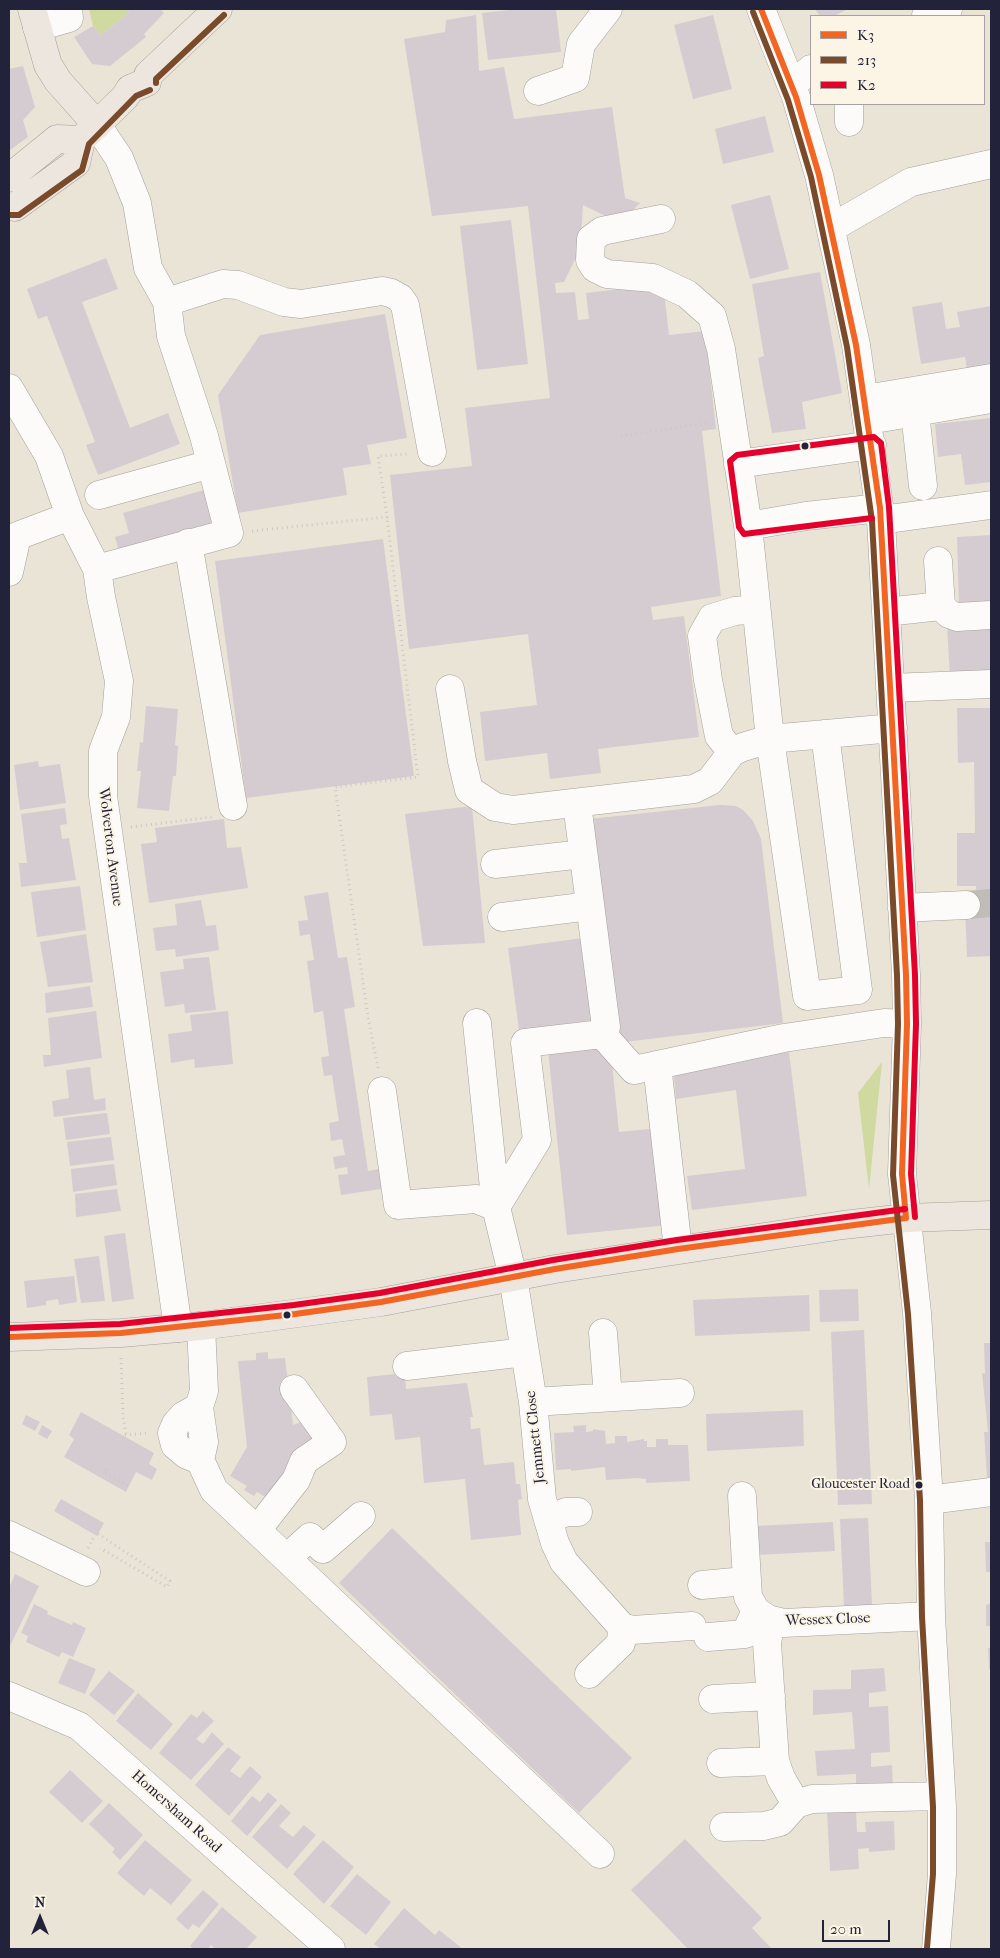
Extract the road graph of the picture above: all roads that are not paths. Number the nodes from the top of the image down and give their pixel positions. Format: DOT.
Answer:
graph roads {
  1 [pos="68,9"];
  2 [pos="218,9"];
  3 [pos="608,9"];
  4 [pos="761,9"];
  5 [pos="948,9"];
  6 [pos="929,15"];
  7 [pos="35,18"];
  8 [pos="802,77"];
  9 [pos="538,91"];
  10 [pos="89,132"];
  11 [pos="991,164"];
  12 [pos="12,169"];
  13 [pos="9,206"];
  14 [pos="662,219"];
  15 [pos="831,228"];
  16 [pos="167,302"];
  17 [pos="991,378"];
  18 [pos="9,388"];
  19 [pos="991,400"];
  20 [pos="915,412"];
  21 [pos="868,421"];
  22 [pos="432,452"];
  23 [pos="211,464"];
  24 [pos="738,464"];
  25 [pos="923,486"];
  26 [pos="99,495"];
  27 [pos="991,505"];
  28 [pos="881,514"];
  29 [pos="70,516"];
  30 [pos="748,526"];
  31 [pos="188,543"];
  32 [pos="938,561"];
  33 [pos="97,569"];
  34 [pos="9,572"];
  35 [pos="941,606"];
  36 [pos="756,609"];
  37 [pos="886,612"];
  38 [pos="991,615"];
  39 [pos="991,684"];
  40 [pos="890,688"];
  41 [pos="450,689"];
  42 [pos="893,728"];
  43 [pos="825,734"];
  44 [pos="770,739"];
  45 [pos="732,752"];
  46 [pos="577,804"];
  47 [pos="233,806"];
  48 [pos="583,854"];
  49 [pos="495,864"];
  50 [pos="966,905"];
  51 [pos="590,906"];
  52 [pos="902,908"];
  53 [pos="502,917"];
  54 [pos="477,1024"];
  55 [pos="907,1024"];
  56 [pos="602,1034"];
  57 [pos="657,1065"];
  58 [pos="382,1091"];
  59 [pos="496,1207"];
  60 [pos="991,1216"];
  61 [pos="906,1218"];
  62 [pos="678,1249"];
  63 [pos="513,1277"];
  64 [pos="189,1327"];
  65 [pos="603,1333"];
  66 [pos="9,1337"];
  67 [pos="525,1352"];
  68 [pos="407,1366"];
  69 [pos="294,1388"];
  70 [pos="680,1393"];
  71 [pos="608,1397"];
  72 [pos="533,1402"];
  73 [pos="991,1492"];
  74 [pos="742,1496"];
  75 [pos="929,1500"];
  76 [pos="578,1512"];
  77 [pos="361,1516"];
  78 [pos="548,1520"];
  79 [pos="9,1535"];
  80 [pos="273,1545"];
  81 [pos="87,1560"];
  82 [pos="745,1581"];
  83 [pos="702,1585"];
  84 [pos="763,1615"];
  85 [pos="931,1616"];
  86 [pos="622,1627"];
  87 [pos="589,1674"];
  88 [pos="9,1696"];
  89 [pos="771,1696"];
  90 [pos="713,1700"];
  91 [pos="775,1761"];
  92 [pos="721,1763"];
  93 [pos="941,1796"];
  94 [pos="796,1804"];
  95 [pos="724,1826"];
  96 [pos="600,1854"];
  97 [pos="331,1949"];
  98 [pos="936,1949"];
  1 -- 7 [label="street"];
  2 -- 10 [label="main road"];
  3 -- 9 [label="street"];
  4 -- 8 [label="street"];
  5 -- 6 [label="street"];
  7 -- 10 [label="main road"];
  8 -- 15 [label="street"];
  10 -- 12 [label="main road"];
  10 -- 13 [label="main road"];
  10 -- 16 [label="street"];
  11 -- 15 [label="street"];
  14 -- 24 [label="street"];
  15 -- 21 [label="street"];
  16 -- 22 [label="street"];
  16 -- 23 [label="street"];
  17 -- 21 [label="street"];
  18 -- 29 [label="street, Wolverton Avenue"];
  19 -- 20 [label="street"];
  20 -- 21 [label="street"];
  20 -- 25 [label="street"];
  21 -- 24 [label="street"];
  21 -- 28 [label="street"];
  23 -- 26 [label="street"];
  23 -- 31 [label="street"];
  24 -- 30 [label="street"];
  27 -- 28 [label="street"];
  28 -- 30 [label="street"];
  28 -- 37 [label="street"];
  29 -- 33 [label="street, Wolverton Avenue"];
  29 -- 34 [label="street"];
  30 -- 36 [label="street"];
  31 -- 33 [label="street"];
  31 -- 47 [label="street"];
  32 -- 35 [label="street"];
  33 -- 64 [label="street, Wolverton Avenue"];
  35 -- 37 [label="street"];
  35 -- 38 [label="street"];
  36 -- 44 [label="street"];
  36 -- 45 [label="street"];
  37 -- 40 [label="street"];
  39 -- 40 [label="street"];
  40 -- 42 [label="street"];
  41 -- 46 [label="street"];
  42 -- 43 [label="street"];
  42 -- 52 [label="street"];
  43 -- 44 [label="street"];
  43 -- 44 [label="street"];
  44 -- 45 [label="street"];
  45 -- 46 [label="street"];
  46 -- 48 [label="street"];
  48 -- 49 [label="street"];
  48 -- 51 [label="street"];
  50 -- 52 [label="street"];
  51 -- 53 [label="street"];
  51 -- 56 [label="street"];
  52 -- 55 [label="street"];
  54 -- 59 [label="street, Jemmett Close"];
  55 -- 57 [label="street"];
  55 -- 61 [label="street"];
  56 -- 57 [label="street"];
  56 -- 59 [label="street"];
  57 -- 62 [label="street"];
  58 -- 59 [label="street"];
  59 -- 63 [label="street, Jemmett Close"];
  60 -- 61 [label="main road"];
  61 -- 62 [label="main road"];
  61 -- 75 [label="street"];
  62 -- 63 [label="main road"];
  63 -- 64 [label="main road"];
  63 -- 67 [label="street, Jemmett Close"];
  64 -- 66 [label="main road"];
  64 -- 80 [label="street, Wolverton Avenue"];
  65 -- 71 [label="street"];
  67 -- 68 [label="street"];
  67 -- 72 [label="street, Jemmett Close"];
  69 -- 80 [label="street"];
  70 -- 71 [label="street"];
  71 -- 72 [label="street"];
  72 -- 78 [label="street, Jemmett Close"];
  73 -- 75 [label="street"];
  74 -- 82 [label="street"];
  75 -- 85 [label="street"];
  76 -- 78 [label="street"];
  77 -- 80 [label="street"];
  78 -- 86 [label="street, Jemmett Close"];
  79 -- 81 [label="street"];
  80 -- 96 [label="street"];
  82 -- 83 [label="street"];
  82 -- 84 [label="street"];
  84 -- 85 [label="street, Wessex Close"];
  84 -- 86 [label="street"];
  84 -- 89 [label="street"];
  85 -- 93 [label="street"];
  86 -- 87 [label="street"];
  88 -- 97 [label="street, Homersham Road"];
  89 -- 90 [label="street"];
  89 -- 91 [label="street"];
  91 -- 92 [label="street"];
  91 -- 94 [label="street"];
  93 -- 94 [label="street"];
  93 -- 98 [label="street"];
  94 -- 95 [label="street"];
}
